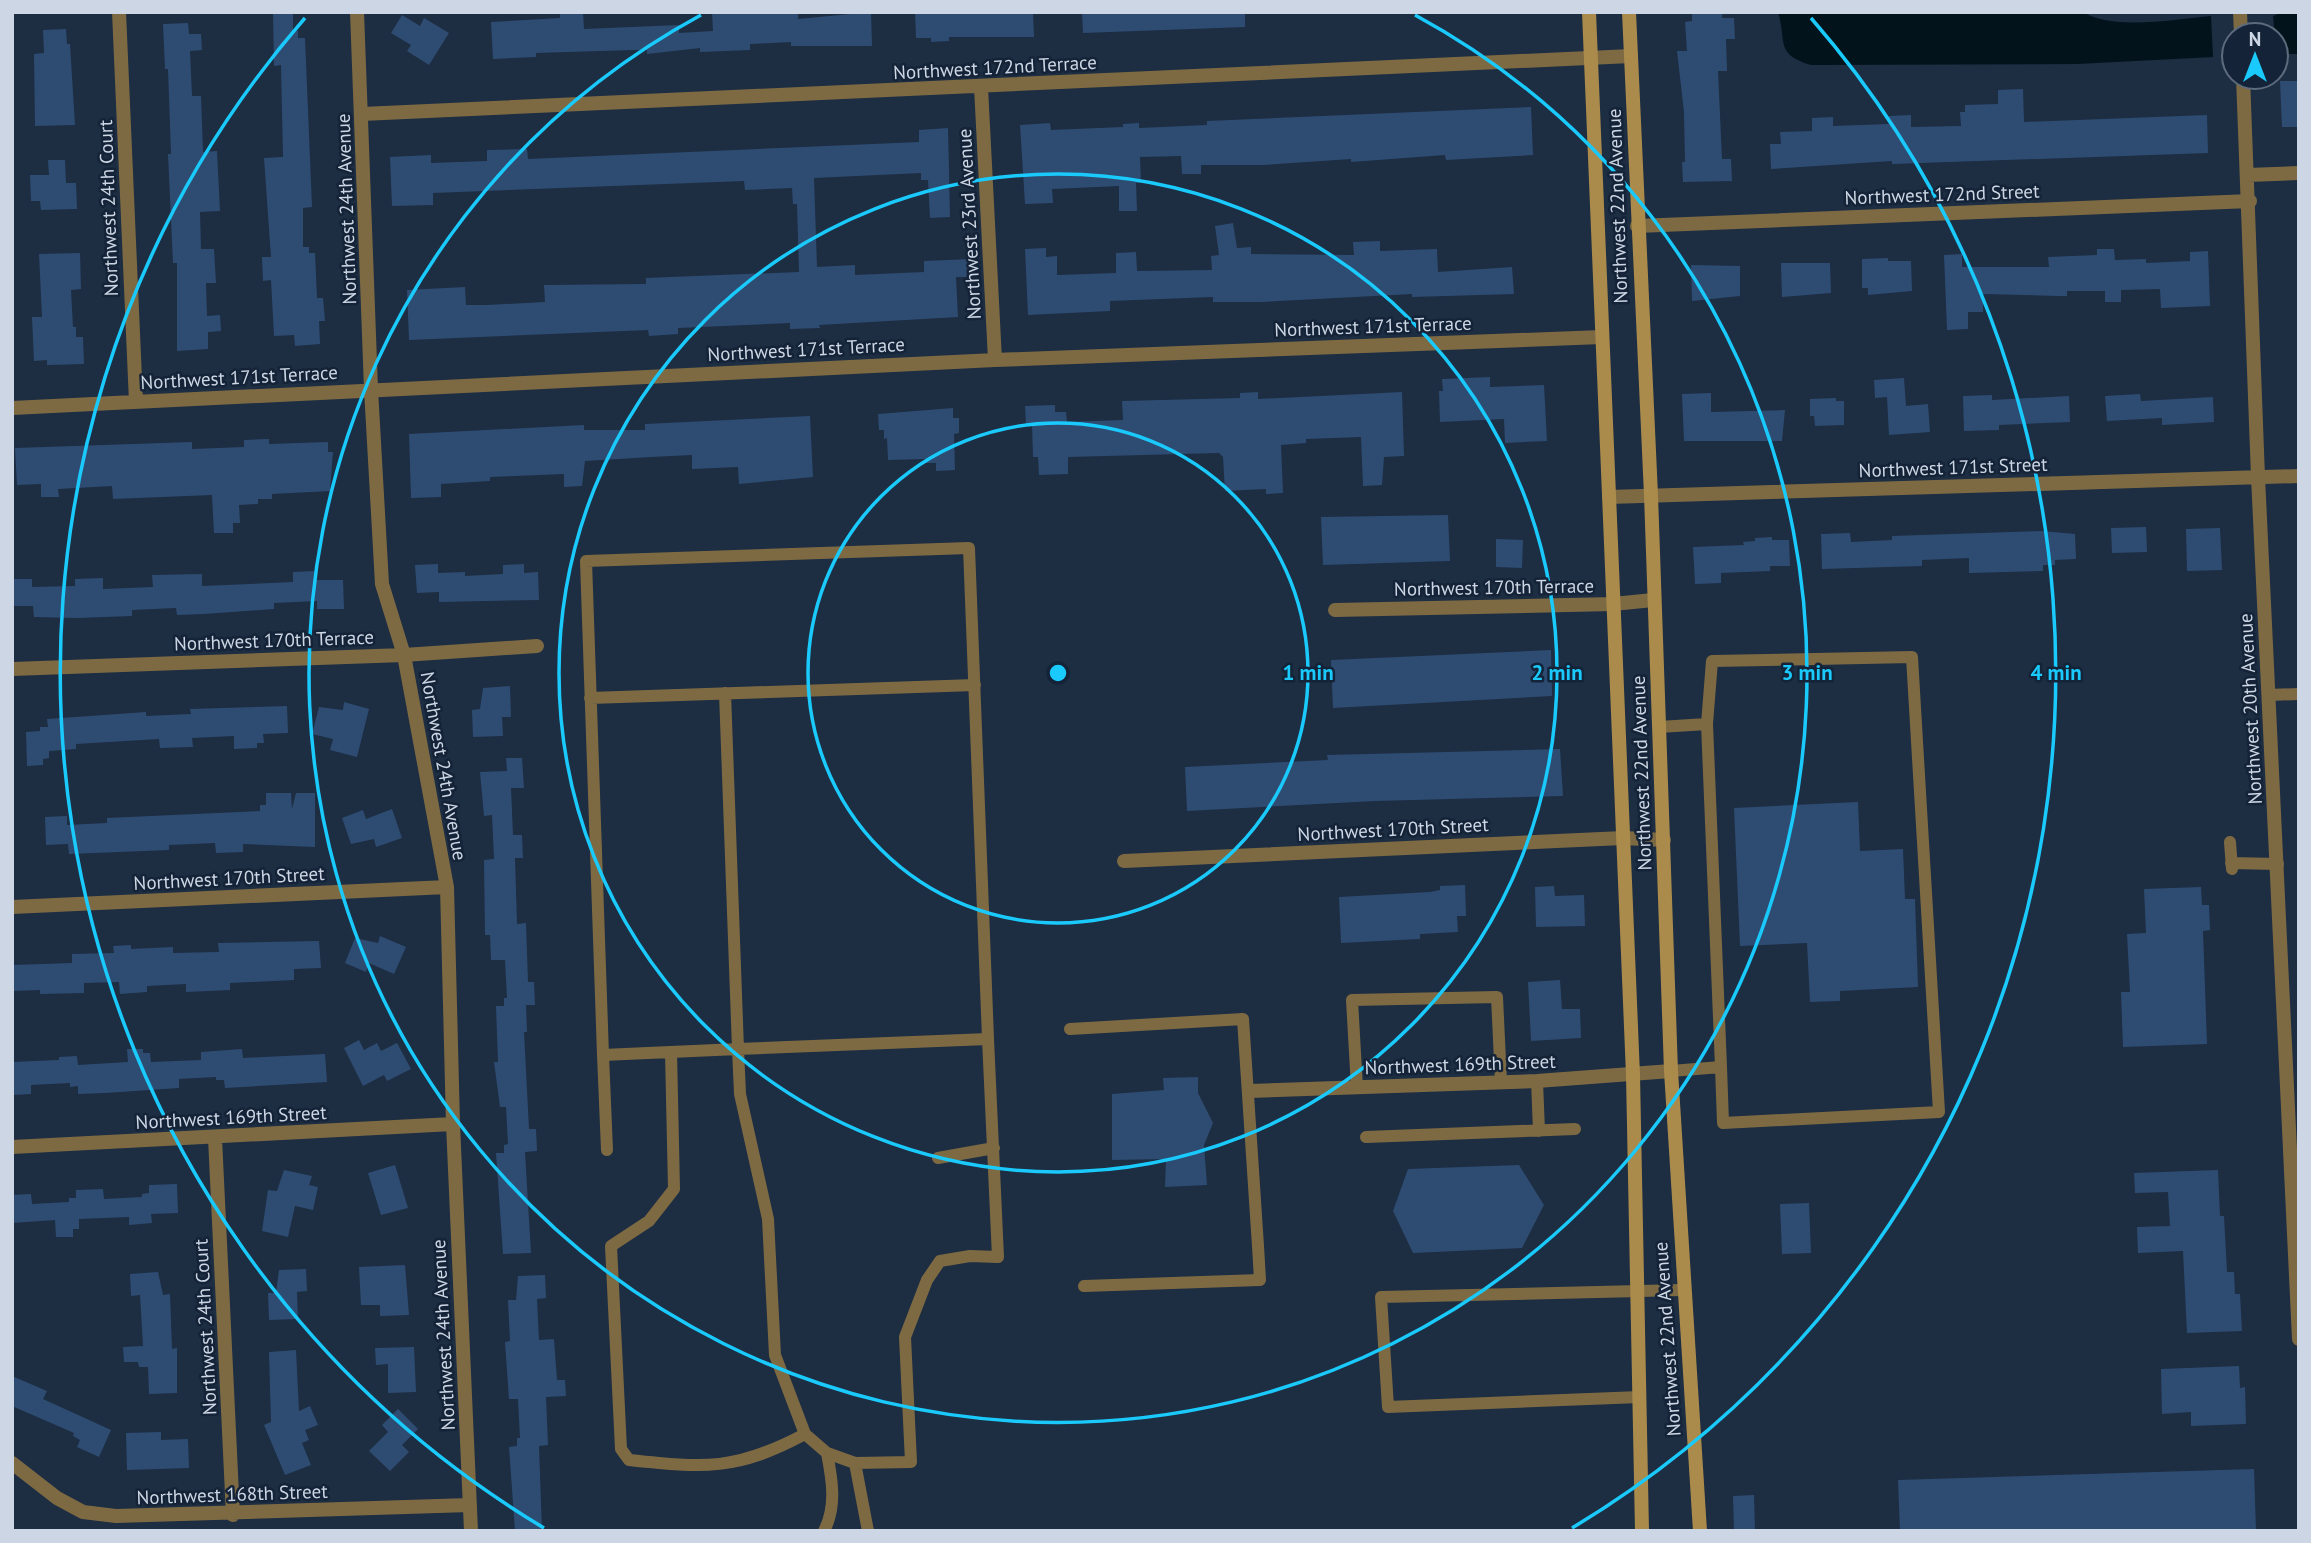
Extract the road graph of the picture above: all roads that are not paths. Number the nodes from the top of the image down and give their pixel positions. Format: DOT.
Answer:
graph roads {
  1 [pos="119,12"];
  2 [pos="357,12"];
  3 [pos="1589,12"];
  4 [pos="1629,12"];
  5 [pos="1631,56"];
  6 [pos="1591,59"];
  7 [pos="981,87"];
  8 [pos="2244,91"];
  9 [pos="362,114"];
  10 [pos="2299,173"];
  11 [pos="2248,175"];
  12 [pos="2250,201"];
  13 [pos="1637,226"];
  14 [pos="1602,337"];
  15 [pos="995,360"];
  16 [pos="371,389"];
  17 [pos="136,402"];
  18 [pos="12,408"];
  19 [pos="2299,476"];
  20 [pos="2258,477"];
  21 [pos="1651,495"];
  22 [pos="1609,497"];
  23 [pos="1653,600"];
  24 [pos="1613,604"];
  25 [pos="1335,610"];
  26 [pos="537,646"];
  27 [pos="404,654"];
  28 [pos="12,670"];
  29 [pos="975,685"];
  30 [pos="725,693"];
  31 [pos="2299,694"];
  32 [pos="2269,695"];
  33 [pos="590,698"];
  34 [pos="1707,724"];
  35 [pos="1659,727"];
  36 [pos="1623,838"];
  37 [pos="1664,840"];
  38 [pos="2230,842"];
  39 [pos="1124,861"];
  40 [pos="2278,864"];
  41 [pos="447,887"];
  42 [pos="12,907"];
  43 [pos="1070,1028"];
  44 [pos="988,1039"];
  45 [pos="738,1049"];
  46 [pos="671,1052"];
  47 [pos="603,1055"];
  48 [pos="1721,1067"];
  49 [pos="1671,1071"];
  50 [pos="1633,1075"];
  51 [pos="1537,1081"];
  52 [pos="1501,1083"];
  53 [pos="1357,1088"];
  54 [pos="1250,1091"];
  55 [pos="453,1124"];
  56 [pos="1575,1129"];
  57 [pos="1539,1130"];
  58 [pos="1366,1137"];
  59 [pos="215,1138"];
  60 [pos="12,1147"];
  61 [pos="994,1148"];
  62 [pos="607,1150"];
  63 [pos="938,1158"];
  64 [pos="1084,1286"];
  65 [pos="1682,1290"];
  66 [pos="1639,1291"];
  67 [pos="2299,1339"];
  68 [pos="1640,1397"];
  69 [pos="805,1434"];
  70 [pos="827,1453"];
  71 [pos="12,1463"];
  72 [pos="855,1463"];
  73 [pos="470,1505"];
  74 [pos="233,1514"];
  75 [pos="827,1530"];
  76 [pos="471,1531"];
  77 [pos="868,1531"];
  78 [pos="1642,1531"];
  79 [pos="1700,1531"];
  1 -- 17 [label="street, Northwest 24th Court"];
  2 -- 9 [label="street, Northwest 24th Avenue"];
  3 -- 6 [label="main road, Northwest 22nd Avenue"];
  4 -- 5 [label="main road, Northwest 22nd Avenue"];
  5 -- 6 [label="street, Northwest 172nd Terrace"];
  5 -- 13 [label="main road, Northwest 22nd Avenue"];
  6 -- 7 [label="street, Northwest 172nd Terrace"];
  6 -- 14 [label="main road, Northwest 22nd Avenue"];
  7 -- 9 [label="street, Northwest 172nd Terrace"];
  7 -- 15 [label="street, Northwest 23rd Avenue"];
  8 -- 11 [label="street, Northwest 20th Avenue"];
  9 -- 16 [label="street, Northwest 24th Avenue"];
  10 -- 11 [label="street"];
  11 -- 12 [label="street, Northwest 20th Avenue"];
  12 -- 13 [label="street, Northwest 172nd Street"];
  12 -- 20 [label="street, Northwest 20th Avenue"];
  13 -- 21 [label="main road, Northwest 22nd Avenue"];
  14 -- 15 [label="street, Northwest 171st Terrace"];
  14 -- 22 [label="main road, Northwest 22nd Avenue"];
  15 -- 16 [label="street, Northwest 171st Terrace"];
  16 -- 17 [label="street, Northwest 171st Terrace"];
  16 -- 27 [label="street, Northwest 24th Avenue"];
  17 -- 18 [label="street, Northwest 171st Terrace"];
  19 -- 20 [label="street, Northwest 171st Street"];
  20 -- 21 [label="street, Northwest 171st Street"];
  20 -- 32 [label="street, Northwest 20th Avenue"];
  21 -- 22 [label="street, Northwest 171st Street"];
  21 -- 23 [label="main road, Northwest 22nd Avenue"];
  22 -- 24 [label="main road, Northwest 22nd Avenue"];
  23 -- 24 [label="street, Northwest 170th Terrace"];
  23 -- 35 [label="main road, Northwest 22nd Avenue"];
  24 -- 25 [label="street, Northwest 170th Terrace"];
  24 -- 36 [label="main road, Northwest 22nd Avenue"];
  26 -- 27 [label="street, Northwest 170th Terrace"];
  27 -- 28 [label="street, Northwest 170th Terrace"];
  27 -- 41 [label="street, Northwest 24th Avenue"];
  29 -- 30 [label="lane"];
  29 -- 33 [label="lane"];
  29 -- 44 [label="lane"];
  30 -- 33 [label="lane"];
  30 -- 45 [label="lane"];
  31 -- 32 [label="lane"];
  32 -- 40 [label="street, Northwest 20th Avenue"];
  33 -- 47 [label="lane"];
  34 -- 35 [label="lane"];
  34 -- 48 [label="lane"];
  34 -- 48 [label="lane"];
  35 -- 37 [label="main road, Northwest 22nd Avenue"];
  36 -- 37 [label="street, Northwest 170th Street"];
  36 -- 39 [label="street, Northwest 170th Street"];
  36 -- 50 [label="main road, Northwest 22nd Avenue"];
  37 -- 49 [label="main road, Northwest 22nd Avenue"];
  38 -- 40 [label="lane"];
  40 -- 67 [label="street, Northwest 20th Avenue"];
  41 -- 42 [label="street, Northwest 170th Street"];
  41 -- 55 [label="street, Northwest 24th Avenue"];
  43 -- 54 [label="lane"];
  44 -- 45 [label="lane"];
  44 -- 61 [label="lane"];
  45 -- 46 [label="lane"];
  45 -- 69 [label="lane"];
  46 -- 47 [label="lane"];
  46 -- 69 [label="lane"];
  47 -- 62 [label="lane"];
  48 -- 49 [label="lane"];
  49 -- 50 [label="street, Northwest 169th Street"];
  49 -- 65 [label="main road, Northwest 22nd Avenue"];
  50 -- 51 [label="street, Northwest 169th Street"];
  50 -- 66 [label="main road, Northwest 22nd Avenue"];
  51 -- 52 [label="street, Northwest 169th Street"];
  51 -- 57 [label="lane"];
  52 -- 53 [label="street, Northwest 169th Street"];
  52 -- 53 [label="lane"];
  53 -- 54 [label="street, Northwest 169th Street"];
  54 -- 64 [label="lane"];
  55 -- 59 [label="street, Northwest 169th Street"];
  55 -- 73 [label="street, Northwest 24th Avenue"];
  56 -- 57 [label="lane"];
  57 -- 58 [label="lane"];
  59 -- 60 [label="street, Northwest 169th Street"];
  59 -- 74 [label="street, Northwest 24th Court"];
  61 -- 63 [label="lane"];
  61 -- 72 [label="lane"];
  65 -- 66 [label="lane"];
  65 -- 79 [label="main road, Northwest 22nd Avenue"];
  66 -- 68 [label="main road, Northwest 22nd Avenue"];
  66 -- 68 [label="lane"];
  68 -- 78 [label="main road, Northwest 22nd Avenue"];
  69 -- 70 [label="lane"];
  70 -- 72 [label="lane"];
  70 -- 75 [label="lane"];
  71 -- 74 [label="street, Northwest 168th Street"];
  72 -- 77 [label="lane"];
  73 -- 74 [label="street, Northwest 168th Street"];
  73 -- 76 [label="street, Northwest 24th Avenue"];
}
